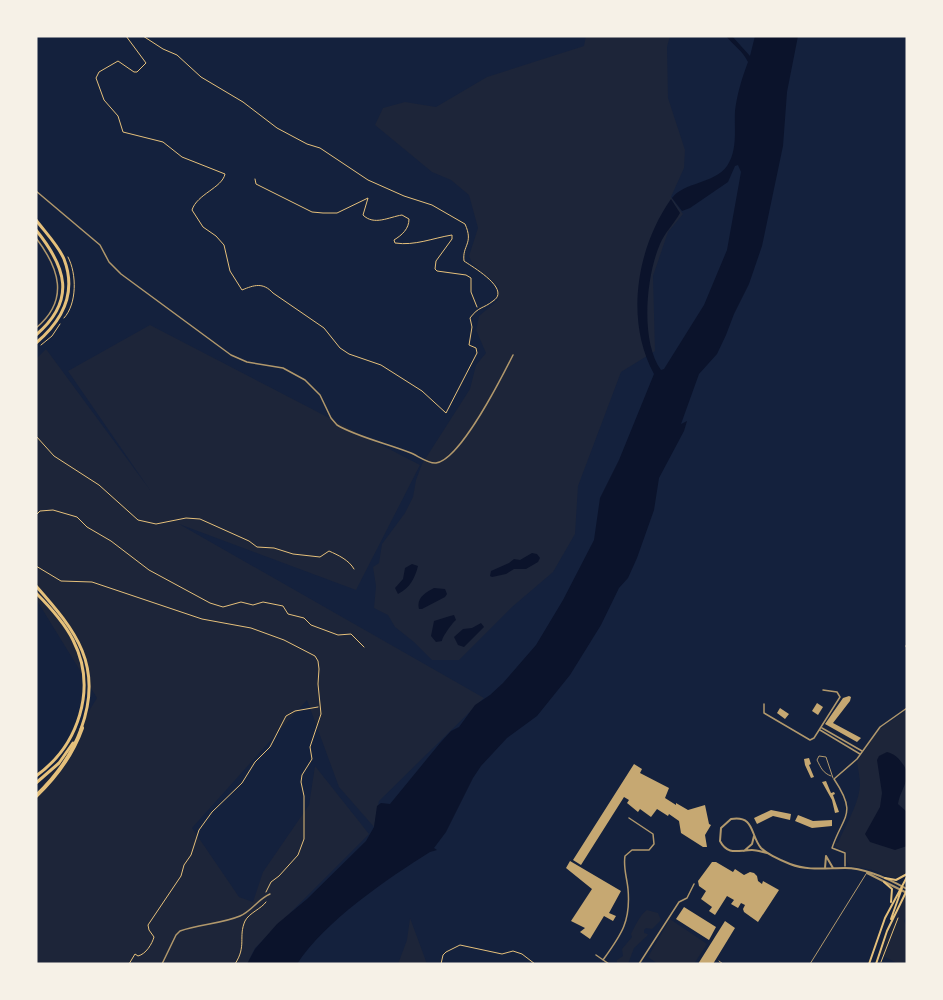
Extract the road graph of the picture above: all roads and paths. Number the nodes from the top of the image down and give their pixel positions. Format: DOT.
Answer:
graph roads {
  1 [pos="126,36"];
  2 [pos="143,36"];
  3 [pos="255,179"];
  4 [pos="36,191"];
  5 [pos="36,220"];
  6 [pos="36,230"];
  7 [pos="36,238"];
  8 [pos="478,308"];
  9 [pos="36,328"];
  10 [pos="36,335"];
  11 [pos="36,343"];
  12 [pos="513,355"];
  13 [pos="36,436"];
  14 [pos="36,515"];
  15 [pos="36,566"];
  16 [pos="354,569"];
  17 [pos="36,586"];
  18 [pos="36,593"];
  19 [pos="364,647"];
  20 [pos="907,676"];
  21 [pos="907,685"];
  22 [pos="823,690"];
  23 [pos="764,704"];
  24 [pos="320,706"];
  25 [pos="907,708"];
  26 [pos="82,728"];
  27 [pos="820,729"];
  28 [pos="861,753"];
  29 [pos="36,776"];
  30 [pos="831,776"];
  31 [pos="834,780"];
  32 [pos="36,783"];
  33 [pos="36,795"];
  34 [pos="628,818"];
  35 [pos="753,830"];
  36 [pos="743,851"];
  37 [pos="767,853"];
  38 [pos="833,868"];
  39 [pos="845,868"];
  40 [pos="825,869"];
  41 [pos="867,873"];
  42 [pos="907,876"];
  43 [pos="885,880"];
  44 [pos="694,884"];
  45 [pos="901,888"];
  46 [pos="907,890"];
  47 [pos="270,894"];
  48 [pos="266,896"];
  49 [pos="891,905"];
  50 [pos="899,915"];
  51 [pos="887,931"];
  52 [pos="596,955"];
  53 [pos="603,960"];
  54 [pos="719,961"];
  55 [pos="129,964"];
  56 [pos="162,964"];
  57 [pos="235,964"];
  58 [pos="441,964"];
  59 [pos="535,964"];
  60 [pos="609,964"];
  61 [pos="639,964"];
  62 [pos="723,964"];
  63 [pos="810,964"];
  64 [pos="869,964"];
  65 [pos="876,964"];
  66 [pos="880,964"];
  1 -- 8 [label="path"];
  2 -- 8 [label="path"];
  3 -- 8 [label="path"];
  4 -- 12 [label="street"];
  5 -- 11 [label="main road"];
  6 -- 10 [label="main road"];
  7 -- 9 [label="street"];
  13 -- 16 [label="path"];
  14 -- 19 [label="path"];
  15 -- 24 [label="path"];
  17 -- 26 [label="main road"];
  18 -- 29 [label="main road"];
  20 -- 21 [label="street"];
  22 -- 27 [label="street"];
  23 -- 27 [label="street"];
  24 -- 48 [label="path"];
  24 -- 55 [label="path"];
  25 -- 28 [label="street"];
  26 -- 32 [label="main road"];
  26 -- 33 [label="highway"];
  27 -- 28 [label="street"];
  28 -- 31 [label="street"];
  30 -- 30 [label="lane"];
  30 -- 31 [label="lane"];
  31 -- 39 [label="street"];
  34 -- 53 [label="street"];
  35 -- 36 [label="street"];
  35 -- 36 [label="street"];
  35 -- 37 [label="street"];
  36 -- 37 [label="street"];
  37 -- 40 [label="street"];
  38 -- 39 [label="street"];
  38 -- 40 [label="street"];
  38 -- 40 [label="street"];
  39 -- 41 [label="street"];
  41 -- 43 [label="street"];
  41 -- 63 [label="lane"];
  42 -- 43 [label="main road"];
  42 -- 45 [label="main road"];
  43 -- 45 [label="street"];
  43 -- 49 [label="main road"];
  44 -- 61 [label="street"];
  45 -- 46 [label="street"];
  45 -- 49 [label="main road"];
  45 -- 51 [label="main road"];
  46 -- 51 [label="main road"];
  47 -- 48 [label="street"];
  48 -- 56 [label="street"];
  48 -- 57 [label="path"];
  49 -- 64 [label="main road"];
  50 -- 66 [label="path"];
  51 -- 65 [label="main road"];
  52 -- 53 [label="street"];
  53 -- 60 [label="street"];
  54 -- 62 [label="lane"];
  58 -- 59 [label="path"];
}
